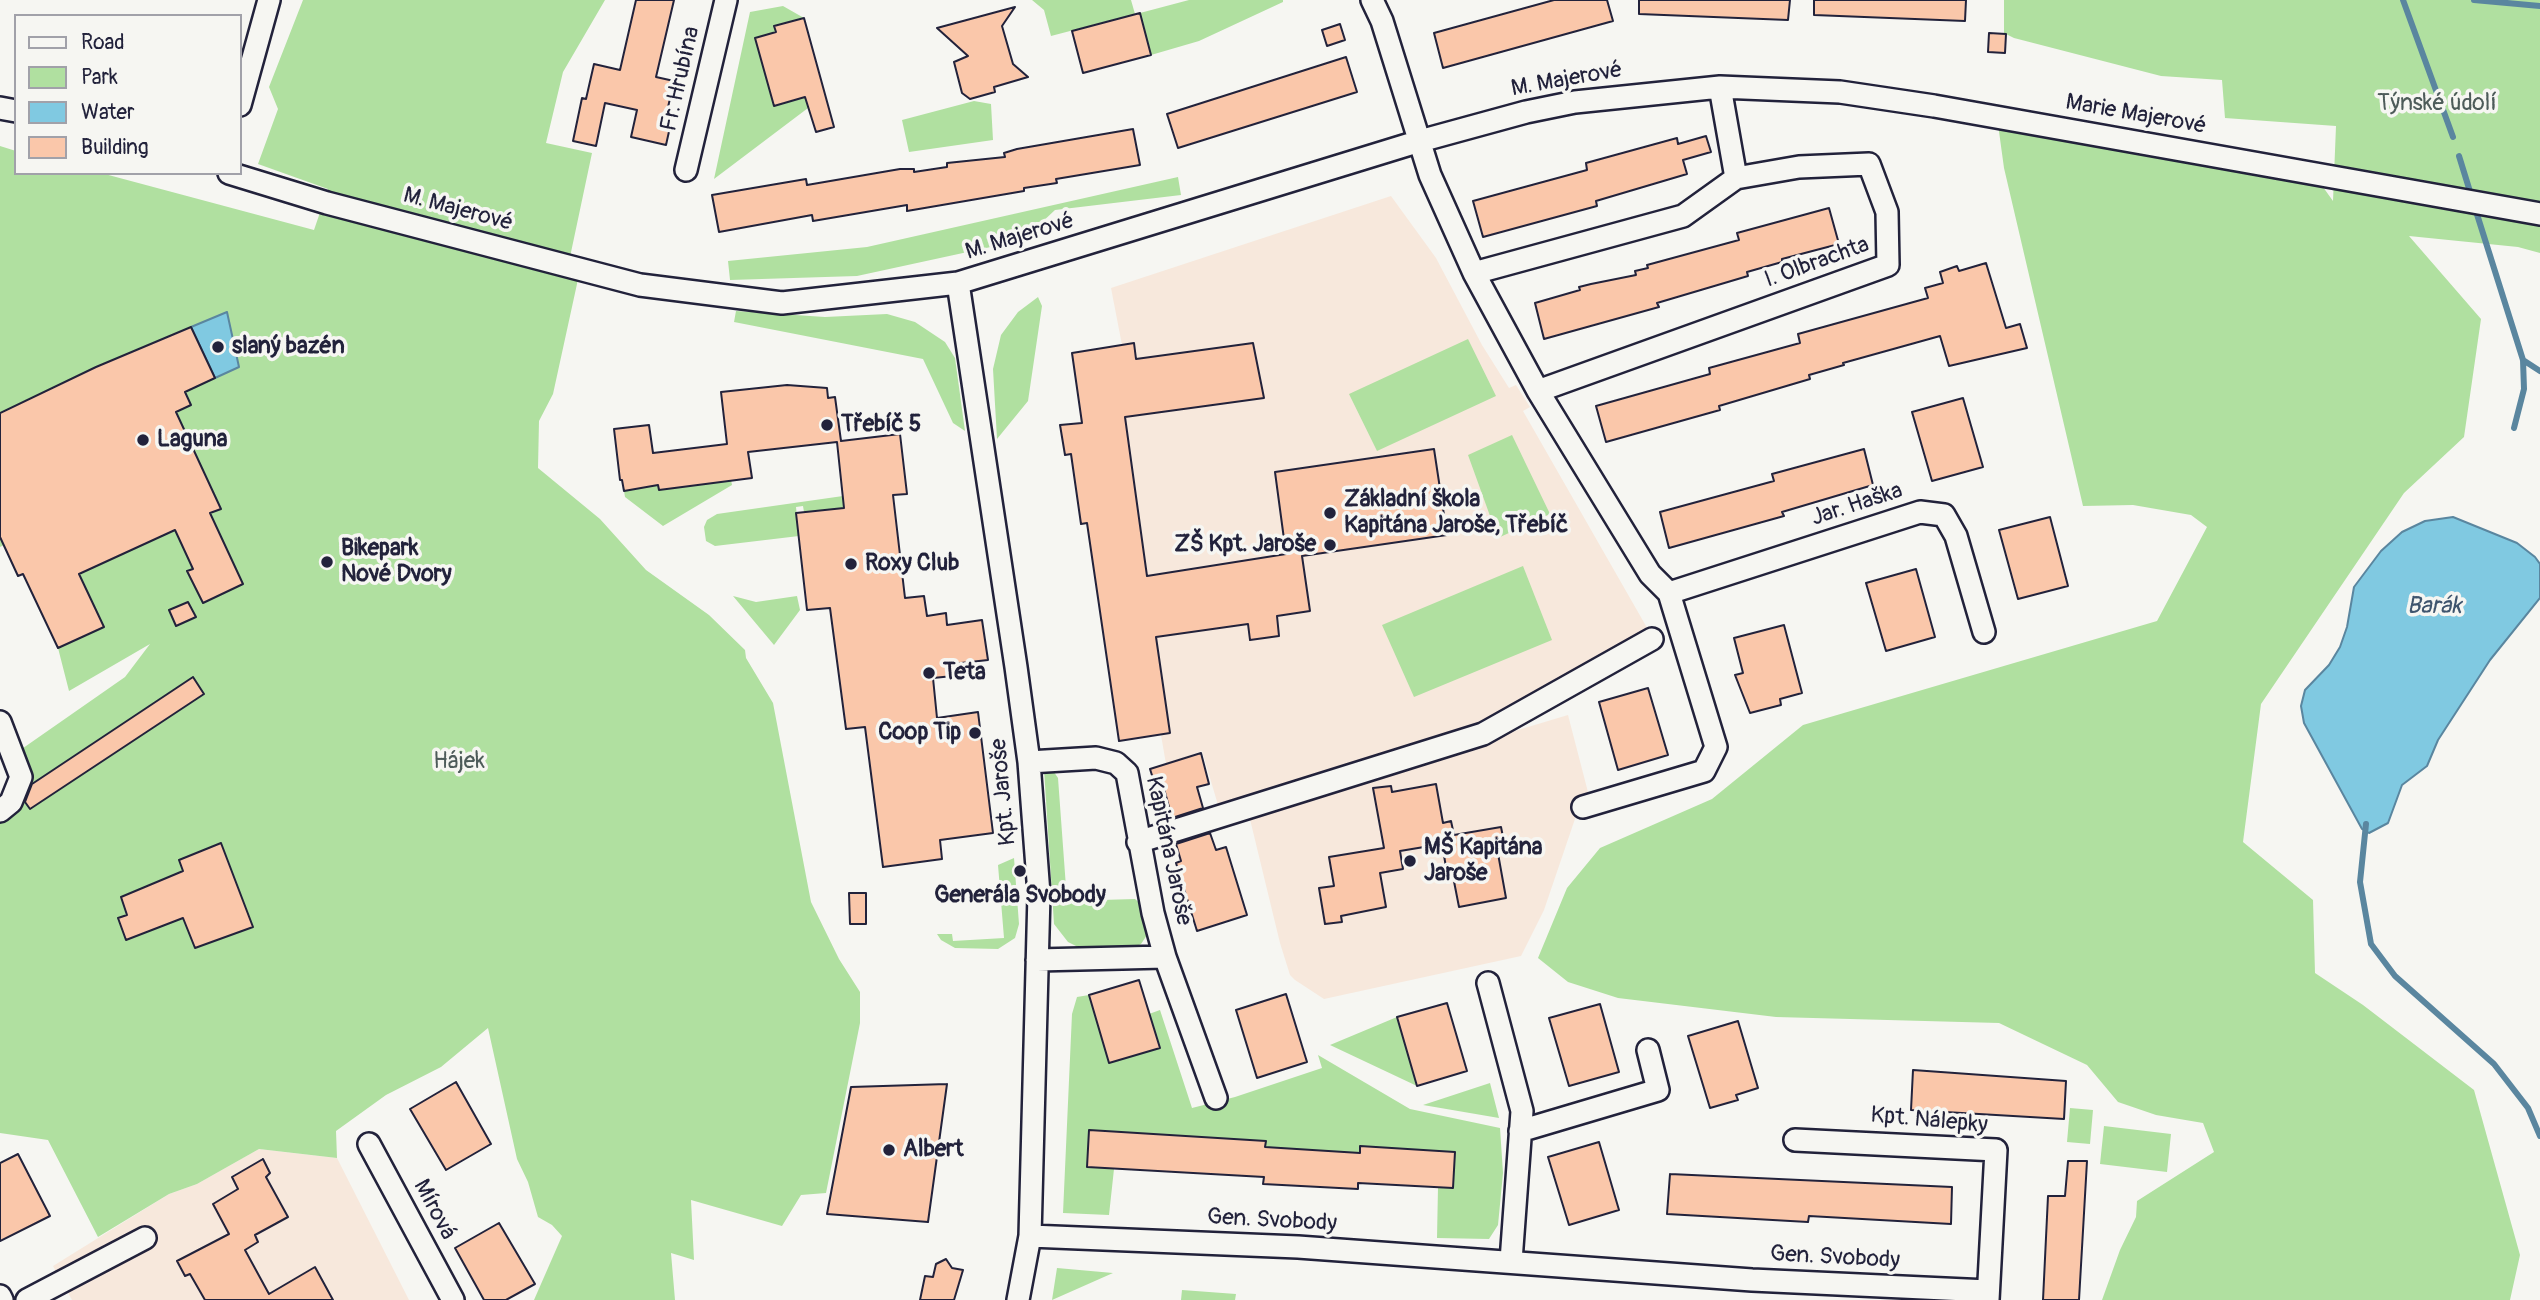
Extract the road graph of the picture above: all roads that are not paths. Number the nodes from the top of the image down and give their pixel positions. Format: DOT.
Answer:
graph roads {
  1 [pos="269,0"];
  2 [pos="726,0"];
  3 [pos="1372,0"];
  4 [pos="1720,87"];
  5 [pos="242,98"];
  6 [pos="1420,141"];
  7 [pos="686,170"];
  8 [pos="236,175"];
  9 [pos="1736,178"];
  10 [pos="2540,214"];
  11 [pos="1474,273"];
  12 [pos="958,283"];
  13 [pos="1538,391"];
  14 [pos="1669,593"];
  15 [pos="1984,632"];
  16 [pos="1652,639"];
  17 [pos="0,722"];
  18 [pos="1028,762"];
  19 [pos="1583,807"];
  20 [pos="0,811"];
  21 [pos="1138,842"];
  22 [pos="1165,957"];
  23 [pos="1037,960"];
  24 [pos="1488,983"];
  25 [pos="1648,1050"];
  26 [pos="1216,1098"];
  27 [pos="1520,1131"];
  28 [pos="1795,1140"];
  29 [pos="369,1144"];
  30 [pos="1030,1236"];
  31 [pos="145,1238"];
  32 [pos="1511,1261"];
  33 [pos="1988,1296"];
  34 [pos="27,1300"];
  35 [pos="453,1300"];
  36 [pos="1018,1300"];
  1 -- 5 [label="street"];
  2 -- 7 [label="street, Fr. Hrubína"];
  3 -- 6 [label="street"];
  4 -- 6 [label="street, M. Majerové"];
  4 -- 9 [label="street"];
  4 -- 10 [label="street, Marie Majerové"];
  6 -- 11 [label="street"];
  6 -- 12 [label="street, M. Majerové"];
  8 -- 12 [label="street, M. Majerové"];
  9 -- 11 [label="street"];
  9 -- 13 [label="street, I. Olbrachta"];
  11 -- 13 [label="street"];
  12 -- 18 [label="street, Kpt. Jaroše"];
  13 -- 14 [label="street"];
  14 -- 15 [label="street, Jar. Haška"];
  14 -- 19 [label="street"];
  16 -- 21 [label="street"];
  17 -- 20 [label="street"];
  18 -- 21 [label="street, Kapitána Jaroše"];
  18 -- 23 [label="street, Kpt. Jaroše"];
  21 -- 22 [label="street, Kapitána Jaroše"];
  22 -- 23 [label="street, Kapitána Jaroše"];
  22 -- 26 [label="street, Kapitána Jaroše"];
  23 -- 30 [label="street, Kpt. Jaroše"];
  24 -- 27 [label="street"];
  25 -- 27 [label="street"];
  27 -- 32 [label="street"];
  28 -- 33 [label="street, Kpt. Nálepky"];
  29 -- 35 [label="street, Mírová"];
  30 -- 32 [label="street, Gen. Svobody"];
  30 -- 36 [label="street, Kpt. Jaroše"];
  31 -- 34 [label="street"];
  32 -- 33 [label="street, Gen. Svobody"];
}
